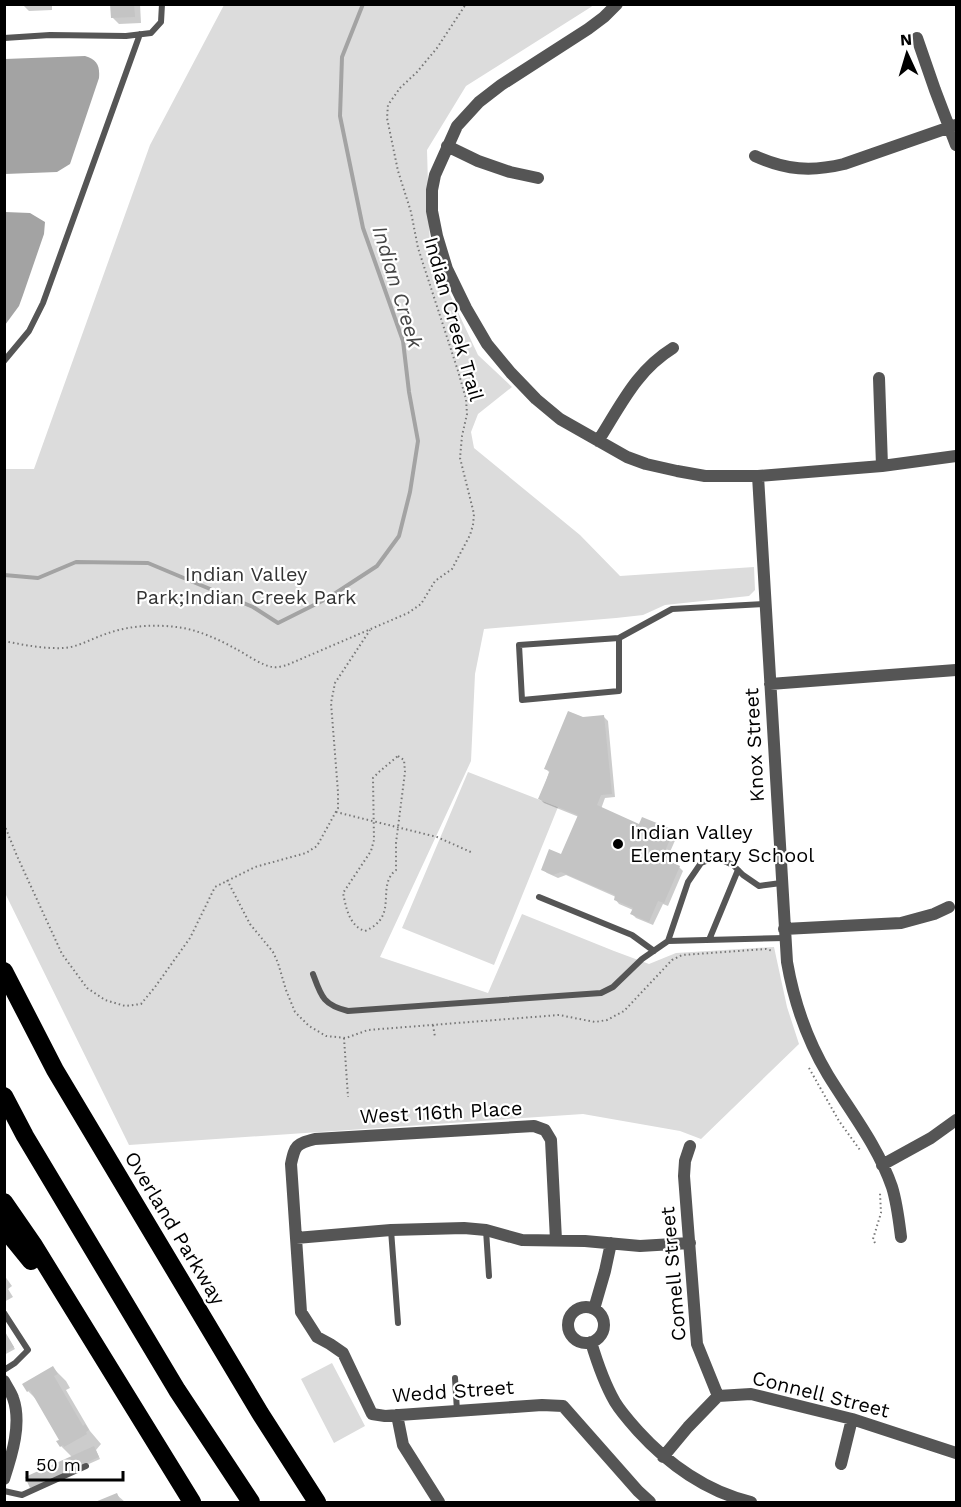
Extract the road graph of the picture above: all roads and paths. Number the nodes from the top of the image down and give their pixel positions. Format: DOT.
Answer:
graph roads {
  1 [pos="162,4"];
  2 [pos="466,4"];
  3 [pos="617,4"];
  4 [pos="140,34"];
  5 [pos="4,38"];
  6 [pos="917,38"];
  7 [pos="953,126"];
  8 [pos="957,145"];
  9 [pos="447,146"];
  10 [pos="755,156"];
  11 [pos="538,178"];
  12 [pos="673,348"];
  13 [pos="4,361"];
  14 [pos="879,378"];
  15 [pos="598,441"];
  16 [pos="957,456"];
  17 [pos="882,466"];
  18 [pos="758,476"];
  19 [pos="765,604"];
  20 [pos="370,630"];
  21 [pos="619,638"];
  22 [pos="4,641"];
  23 [pos="957,670"];
  24 [pos="770,684"];
  25 [pos="336,812"];
  26 [pos="375,822"];
  27 [pos="4,824"];
  28 [pos="398,827"];
  29 [pos="473,853"];
  30 [pos="738,870"];
  31 [pos="227,880"];
  32 [pos="781,883"];
  33 [pos="539,897"];
  34 [pos="949,906"];
  35 [pos="785,939"];
  36 [pos="709,940"];
  37 [pos="668,941"];
  38 [pos="654,951"];
  39 [pos="4,971"];
  40 [pos="313,974"];
  41 [pos="433,1025"];
  42 [pos="435,1037"];
  43 [pos="344,1038"];
  44 [pos="4,1096"];
  45 [pos="348,1097"];
  46 [pos="4,1114"];
  47 [pos="957,1120"];
  48 [pos="25,1136"];
  49 [pos="299,1143"];
  50 [pos="690,1146"];
  51 [pos="882,1165"];
  52 [pos="4,1202"];
  53 [pos="4,1228"];
  54 [pos="391,1230"];
  55 [pos="486,1230"];
  56 [pos="901,1237"];
  57 [pos="296,1238"];
  58 [pos="556,1240"];
  59 [pos="611,1243"];
  60 [pos="690,1243"];
  61 [pos="489,1276"];
  62 [pos="594,1309"];
  63 [pos="4,1313"];
  64 [pos="398,1323"];
  65 [pos="81,1324"];
  66 [pos="591,1342"];
  67 [pos="4,1370"];
  68 [pos="455,1378"];
  69 [pos="4,1381"];
  70 [pos="718,1396"];
  71 [pos="457,1411"];
  72 [pos="398,1415"];
  73 [pos="852,1419"];
  74 [pos="957,1453"];
  75 [pos="663,1456"];
  76 [pos="841,1464"];
  77 [pos="86,1466"];
  78 [pos="4,1479"];
  79 [pos="4,1491"];
  80 [pos="22,1495"];
  81 [pos="25,1503"];
  82 [pos="192,1503"];
  83 [pos="251,1503"];
  84 [pos="317,1503"];
  85 [pos="439,1503"];
  86 [pos="650,1503"];
  87 [pos="751,1503"];
  1 -- 4 [label="lane"];
  2 -- 20 [label="path, Indian Creek Trail"];
  3 -- 9 [label="street"];
  4 -- 5 [label="lane"];
  4 -- 13 [label="lane"];
  6 -- 7 [label="street"];
  7 -- 8 [label="street"];
  7 -- 10 [label="street"];
  9 -- 11 [label="street"];
  9 -- 15 [label="street"];
  12 -- 15 [label="street"];
  14 -- 17 [label="street"];
  15 -- 18 [label="street"];
  16 -- 17 [label="street"];
  17 -- 18 [label="street"];
  18 -- 19 [label="street, Knox Street"];
  19 -- 21 [label="lane"];
  19 -- 24 [label="street, Knox Street"];
  20 -- 22 [label="path, Indian Creek Trail"];
  20 -- 25 [label="path"];
  21 -- 21 [label="lane"];
  23 -- 24 [label="street"];
  24 -- 32 [label="street, Knox Street"];
  25 -- 26 [label="path"];
  25 -- 31 [label="path"];
  26 -- 28 [label="path"];
  26 -- 28 [label="path"];
  26 -- 28 [label="path"];
  27 -- 31 [label="path"];
  28 -- 29 [label="path"];
  30 -- 32 [label="lane"];
  30 -- 36 [label="lane"];
  30 -- 37 [label="lane"];
  31 -- 43 [label="path"];
  32 -- 35 [label="street, Knox Street"];
  33 -- 38 [label="lane"];
  34 -- 35 [label="street"];
  35 -- 36 [label="lane"];
  35 -- 41 [label="path"];
  35 -- 51 [label="street, Knox Street"];
  36 -- 37 [label="lane"];
  37 -- 38 [label="lane"];
  38 -- 40 [label="lane"];
  39 -- 84 [label="highway, Overland Parkway"];
  41 -- 42 [label="path"];
  41 -- 43 [label="path"];
  43 -- 45 [label="path"];
  44 -- 48 [label="highway"];
  46 -- 48 [label="highway"];
  47 -- 51 [label="street"];
  48 -- 83 [label="highway"];
  49 -- 57 [label="street, Wedd Street"];
  49 -- 58 [label="street, West 116th Place"];
  50 -- 60 [label="street, Comell Street"];
  51 -- 56 [label="street, Knox Street"];
  52 -- 65 [label="highway"];
  53 -- 65 [label="highway"];
  54 -- 55 [label="street"];
  54 -- 57 [label="street"];
  54 -- 64 [label="lane"];
  55 -- 58 [label="street"];
  55 -- 61 [label="lane"];
  57 -- 72 [label="street, Wedd Street"];
  58 -- 59 [label="street"];
  59 -- 60 [label="street"];
  59 -- 62 [label="street"];
  60 -- 70 [label="street, Comell Street"];
  62 -- 66 [label="street"];
  62 -- 66 [label="street"];
  63 -- 67 [label="lane"];
  65 -- 82 [label="highway"];
  66 -- 75 [label="street"];
  68 -- 71 [label="lane"];
  69 -- 78 [label="street"];
  70 -- 73 [label="street, Connell Street"];
  70 -- 75 [label="street"];
  71 -- 72 [label="street, Wedd Street"];
  71 -- 86 [label="street, Wedd Street"];
  72 -- 85 [label="street"];
  73 -- 74 [label="street, Connell Street"];
  73 -- 76 [label="street"];
  75 -- 87 [label="street"];
  77 -- 80 [label="lane"];
  79 -- 80 [label="lane"];
  80 -- 81 [label="lane"];
}
